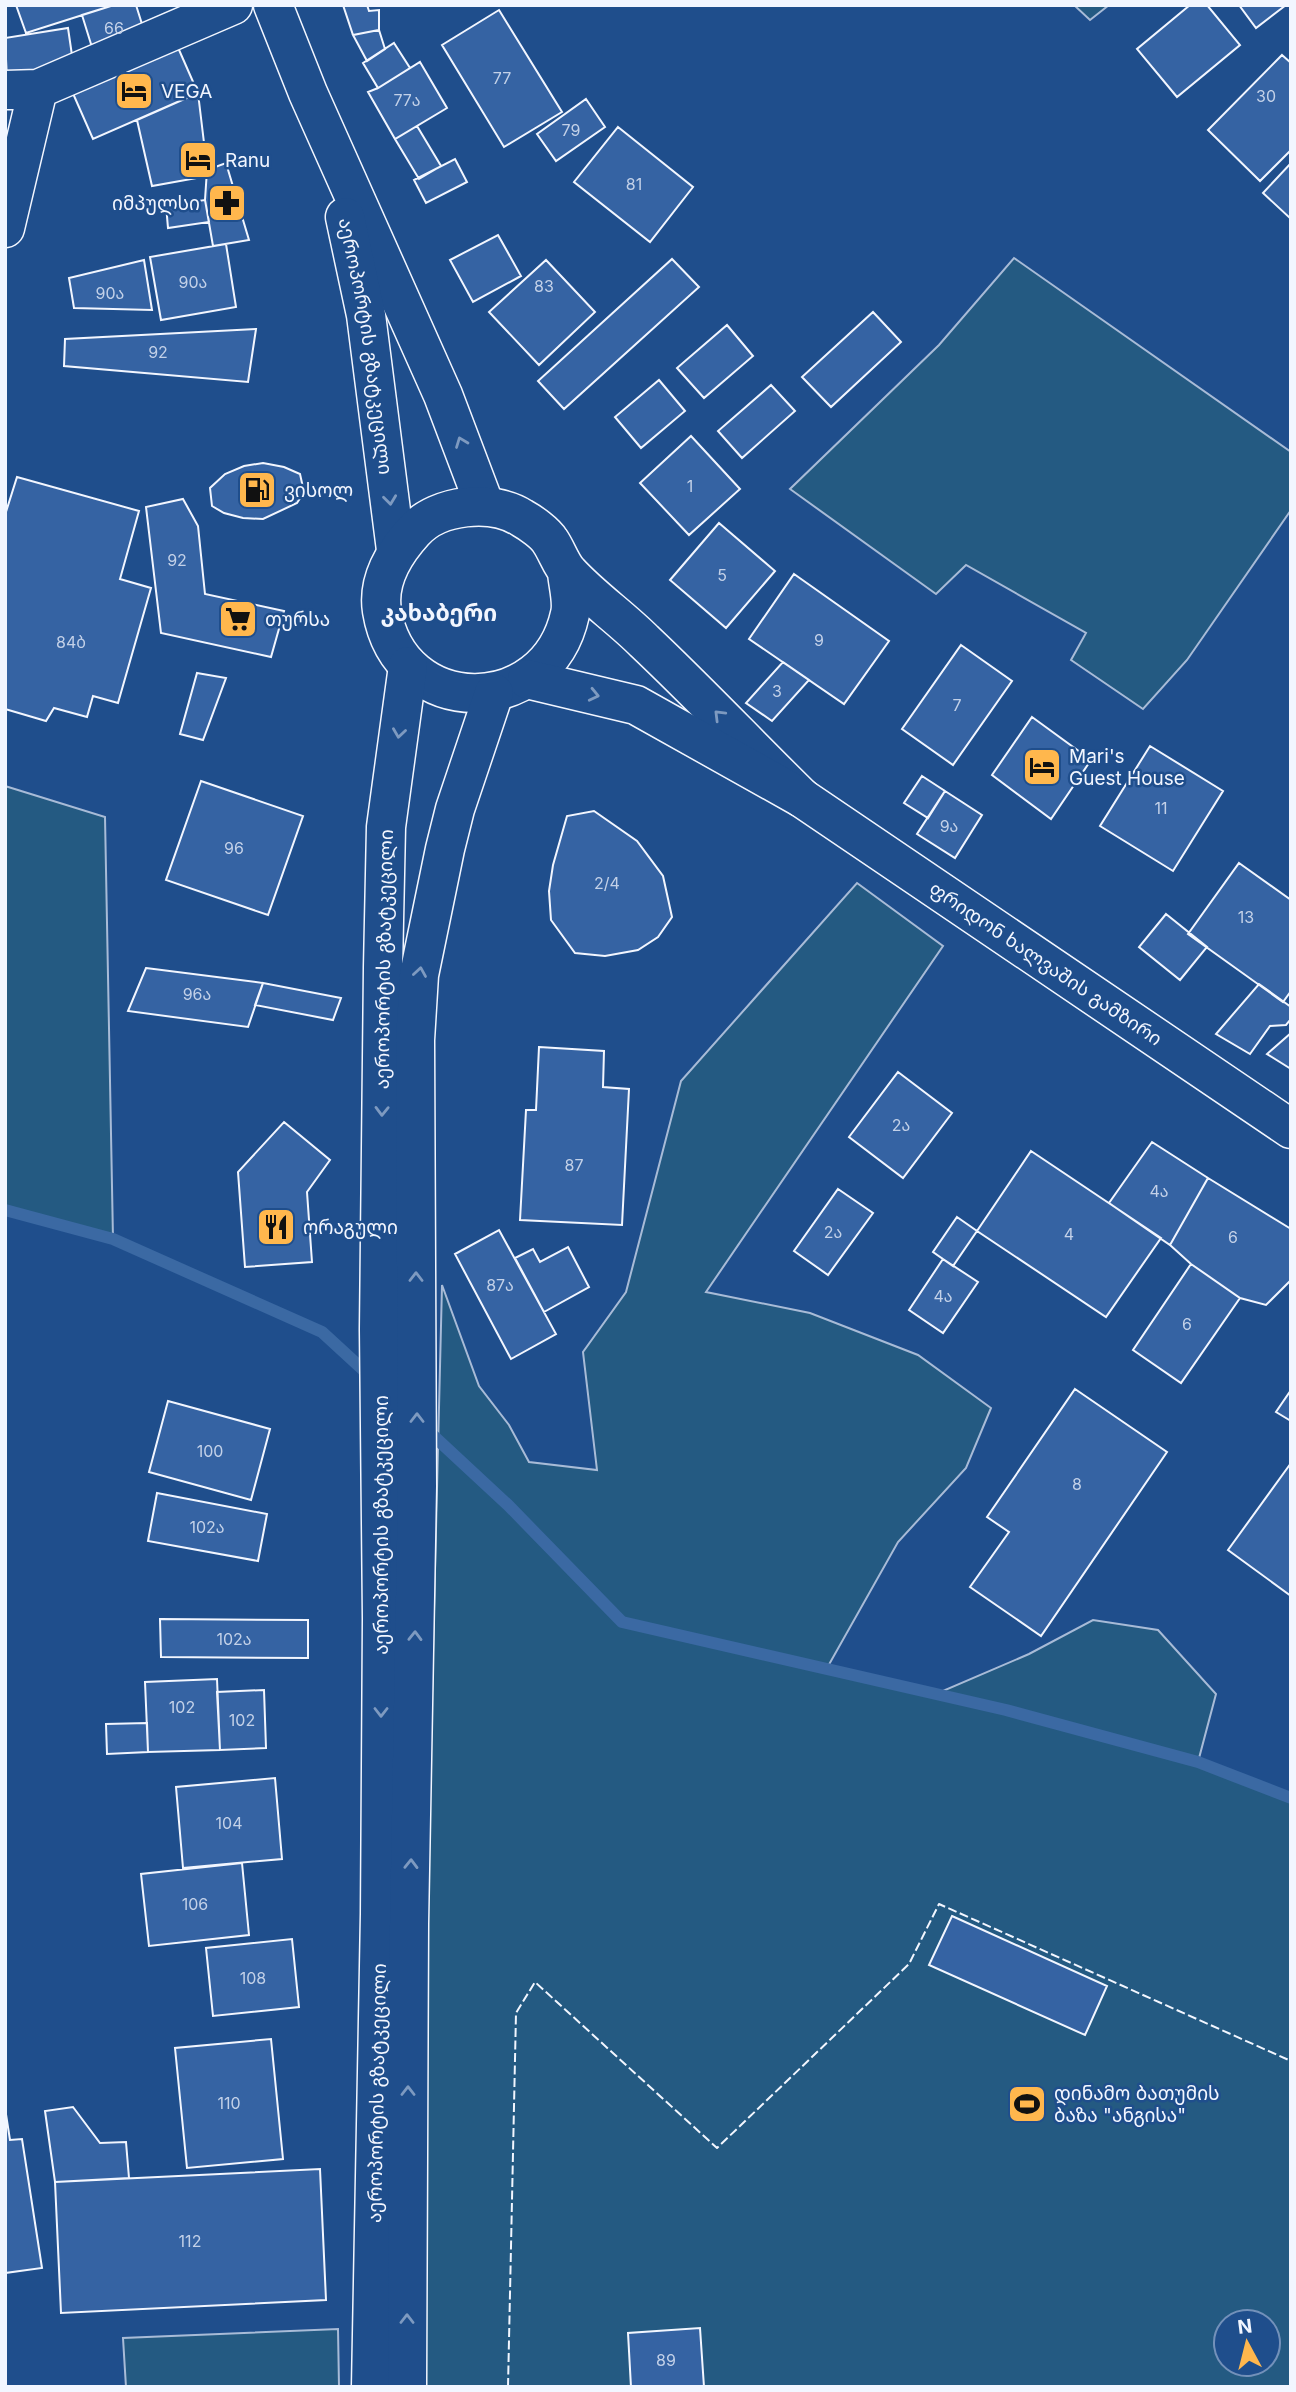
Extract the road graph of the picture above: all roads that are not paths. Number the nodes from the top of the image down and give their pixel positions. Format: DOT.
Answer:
graph roads {
  1 [pos="233,5"];
  2 [pos="273,5"];
  3 [pos="22,89"];
  4 [pos="330,143"];
  5 [pos="5,228"];
  6 [pos="485,506"];
  7 [pos="396,550"];
  8 [pos="567,572"];
  9 [pos="408,666"];
  10 [pos="510,686"];
  11 [pos="802,798"];
  12 [pos="1291,1129"];
  13 [pos="399,1485"];
  14 [pos="371,2387"];
  15 [pos="407,2387"];
  1 -- 3 [label="main road"];
  2 -- 4 [label="main road, აეროპორტის გზატკეცილი"];
  3 -- 5 [label="main road"];
  6 -- 4 [label="main road, აეროპორტის გზატკეცილი, one-way"];
  4 -- 7 [label="main road, აეროპორტის გზატკეცილი, one-way"];
  6 -- 7 [label="main road"];
  6 -- 8 [label="main road"];
  7 -- 9 [label="main road"];
  8 -- 10 [label="main road"];
  11 -- 8 [label="main road, one-way"];
  9 -- 10 [label="main road"];
  9 -- 13 [label="main road, აეროპორტის გზატკეცილი, one-way"];
  10 -- 11 [label="main road, one-way"];
  13 -- 10 [label="main road, აეროპორტის გზატკეცილი, one-way"];
  11 -- 12 [label="main road, ფრიდონ ხალვაშის გამზირი"];
  13 -- 14 [label="main road, აეროპორტის გზატკეცილი, one-way"];
  15 -- 13 [label="main road, აეროპორტის გზატკეცილი, one-way"];
}
